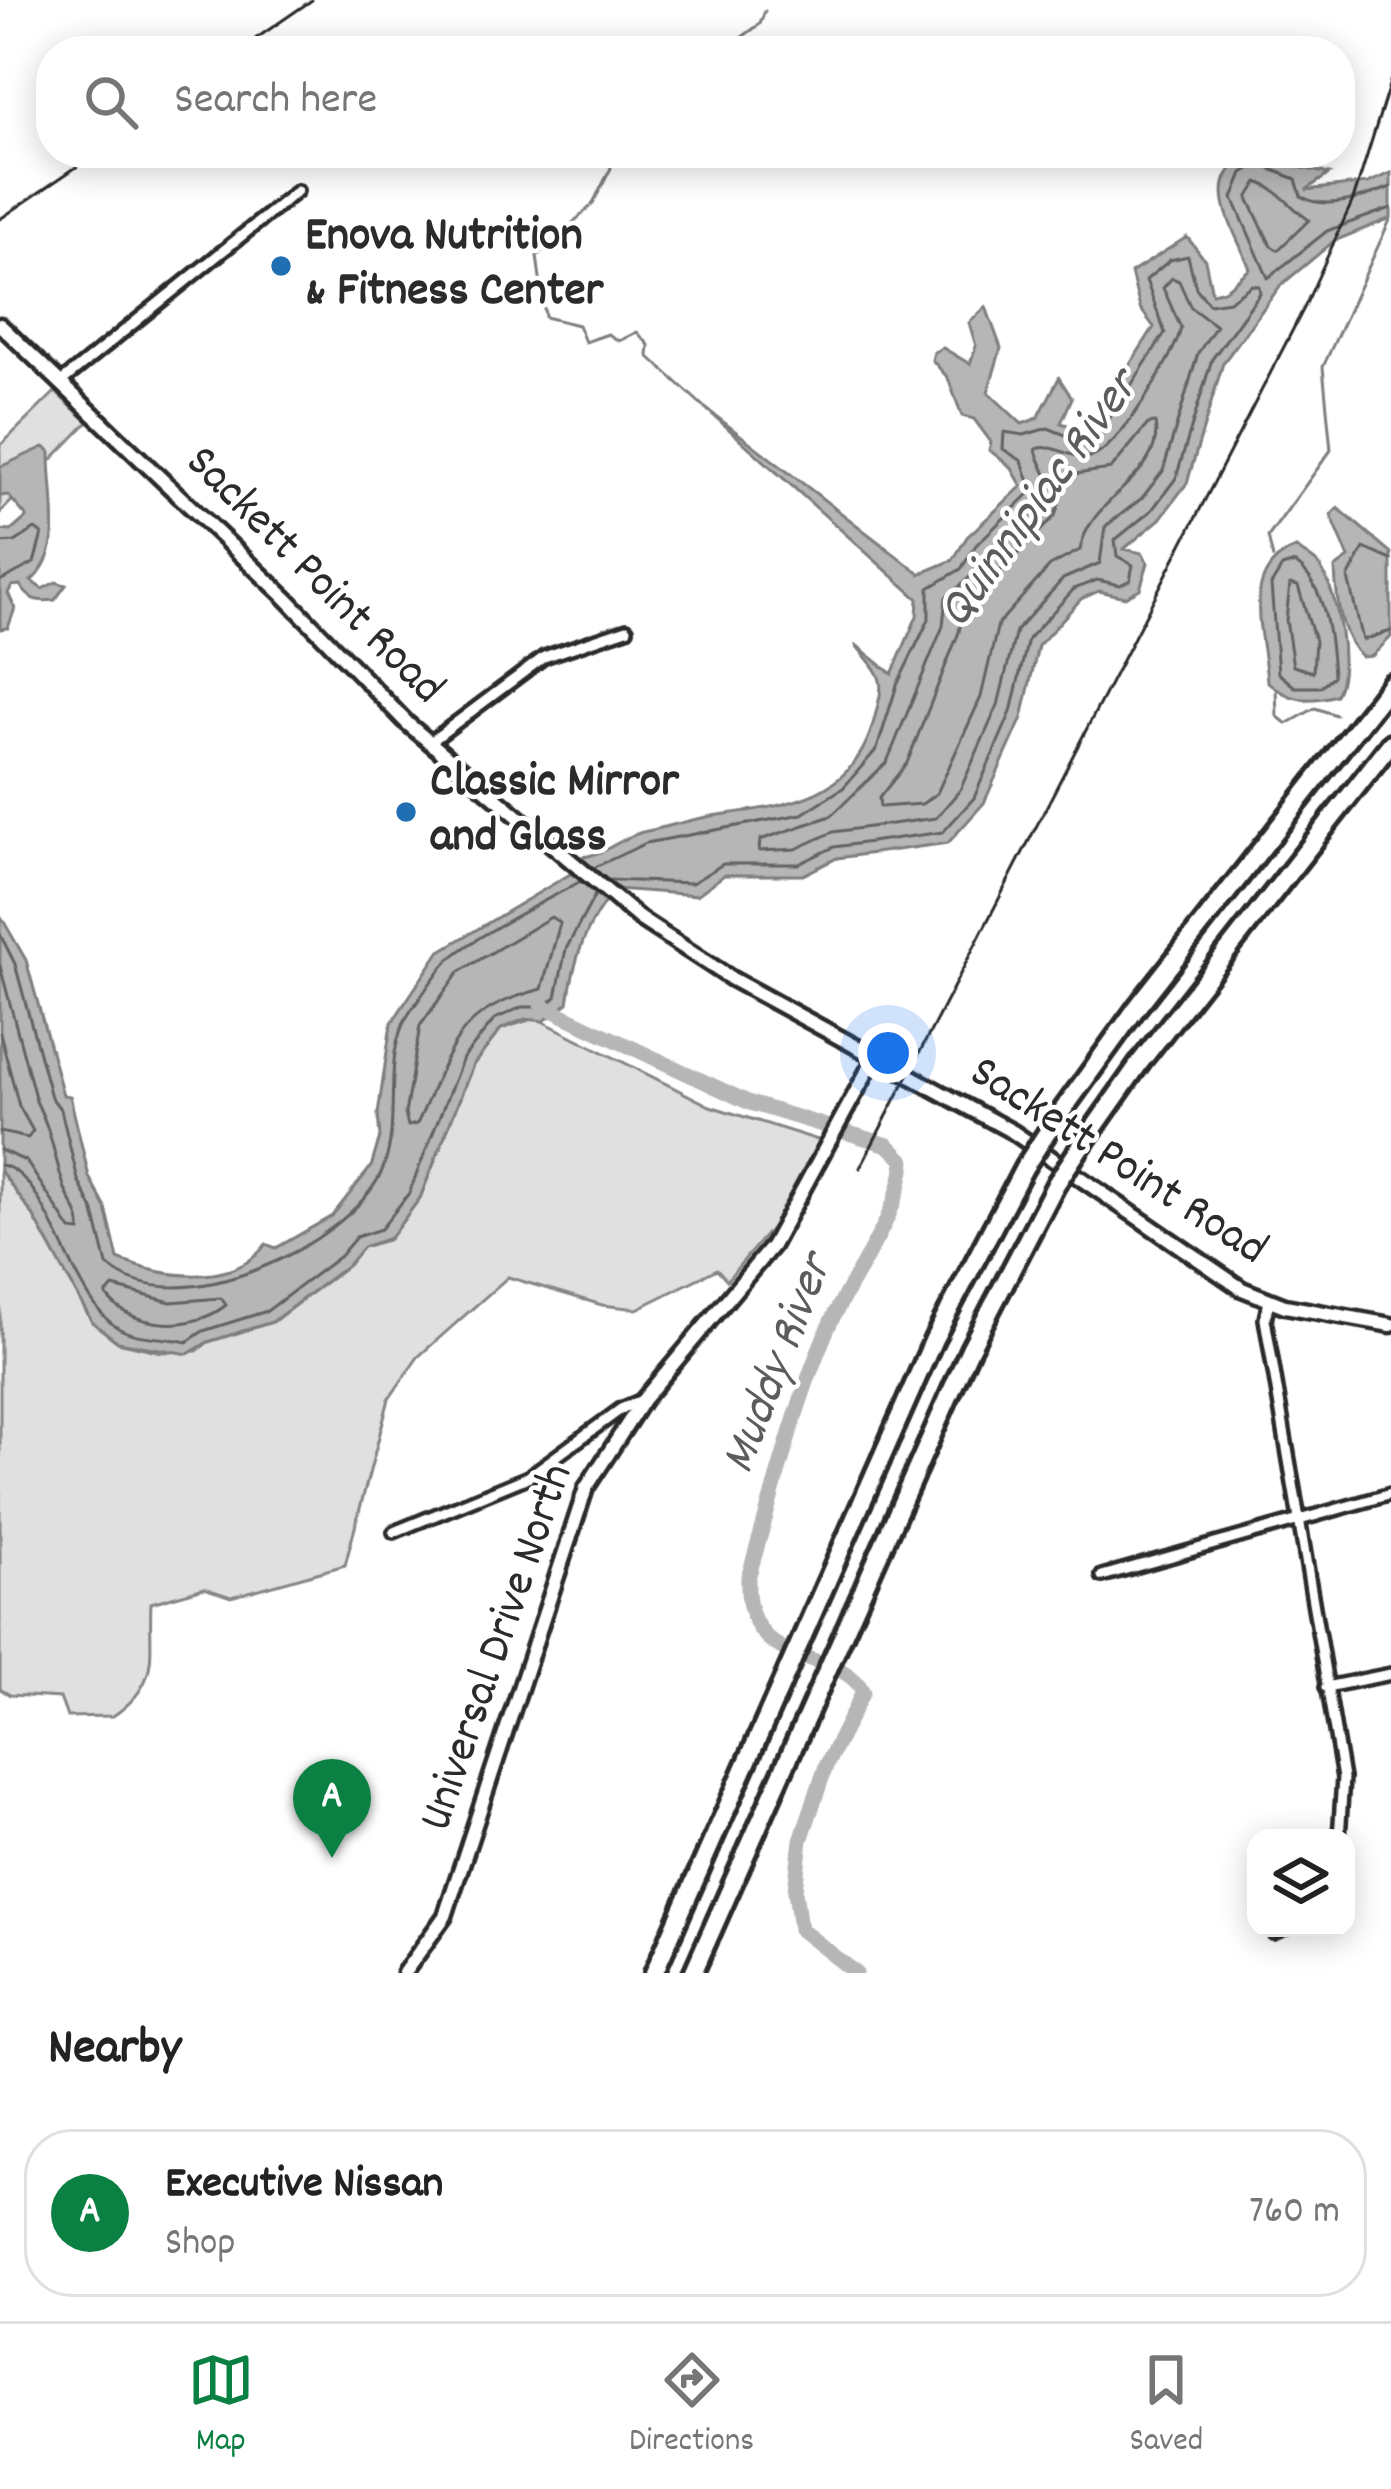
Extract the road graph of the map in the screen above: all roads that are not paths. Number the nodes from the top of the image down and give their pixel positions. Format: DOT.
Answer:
graph roads {
  1 [pos="297,190"];
  2 [pos="0,325"];
  3 [pos="61,382"];
  4 [pos="627,629"];
  5 [pos="1391,684"];
  6 [pos="429,743"];
  7 [pos="1391,743"];
  8 [pos="1391,763"];
  9 [pos="1366,774"];
  10 [pos="875,1057"];
  11 [pos="1269,1301"];
  12 [pos="1391,1325"];
  13 [pos="643,1400"];
  14 [pos="1391,1494"];
  15 [pos="1298,1521"];
  16 [pos="394,1532"];
  17 [pos="1102,1576"];
  18 [pos="1391,1674"];
  19 [pos="1325,1687"];
  20 [pos="1340,1829"];
  21 [pos="404,1973"];
  22 [pos="654,1973"];
  23 [pos="694,1973"];
  1 -- 3 [label="street"];
  2 -- 3 [label="street, Sackett Point Road"];
  3 -- 6 [label="street, Sackett Point Road"];
  4 -- 6 [label="street"];
  5 -- 22 [label="highway, bridge"];
  6 -- 10 [label="street, Sackett Point Road"];
  7 -- 9 [label="highway"];
  8 -- 9 [label="highway"];
  9 -- 23 [label="highway, bridge"];
  10 -- 11 [label="street, Sackett Point Road"];
  10 -- 13 [label="street, Universal Drive North"];
  11 -- 12 [label="street, Sackett Point Road"];
  11 -- 15 [label="street"];
  13 -- 16 [label="street"];
  13 -- 21 [label="street, Universal Drive North"];
  14 -- 15 [label="street"];
  15 -- 17 [label="street"];
  15 -- 19 [label="street"];
  18 -- 19 [label="street"];
  19 -- 20 [label="street"];
}
